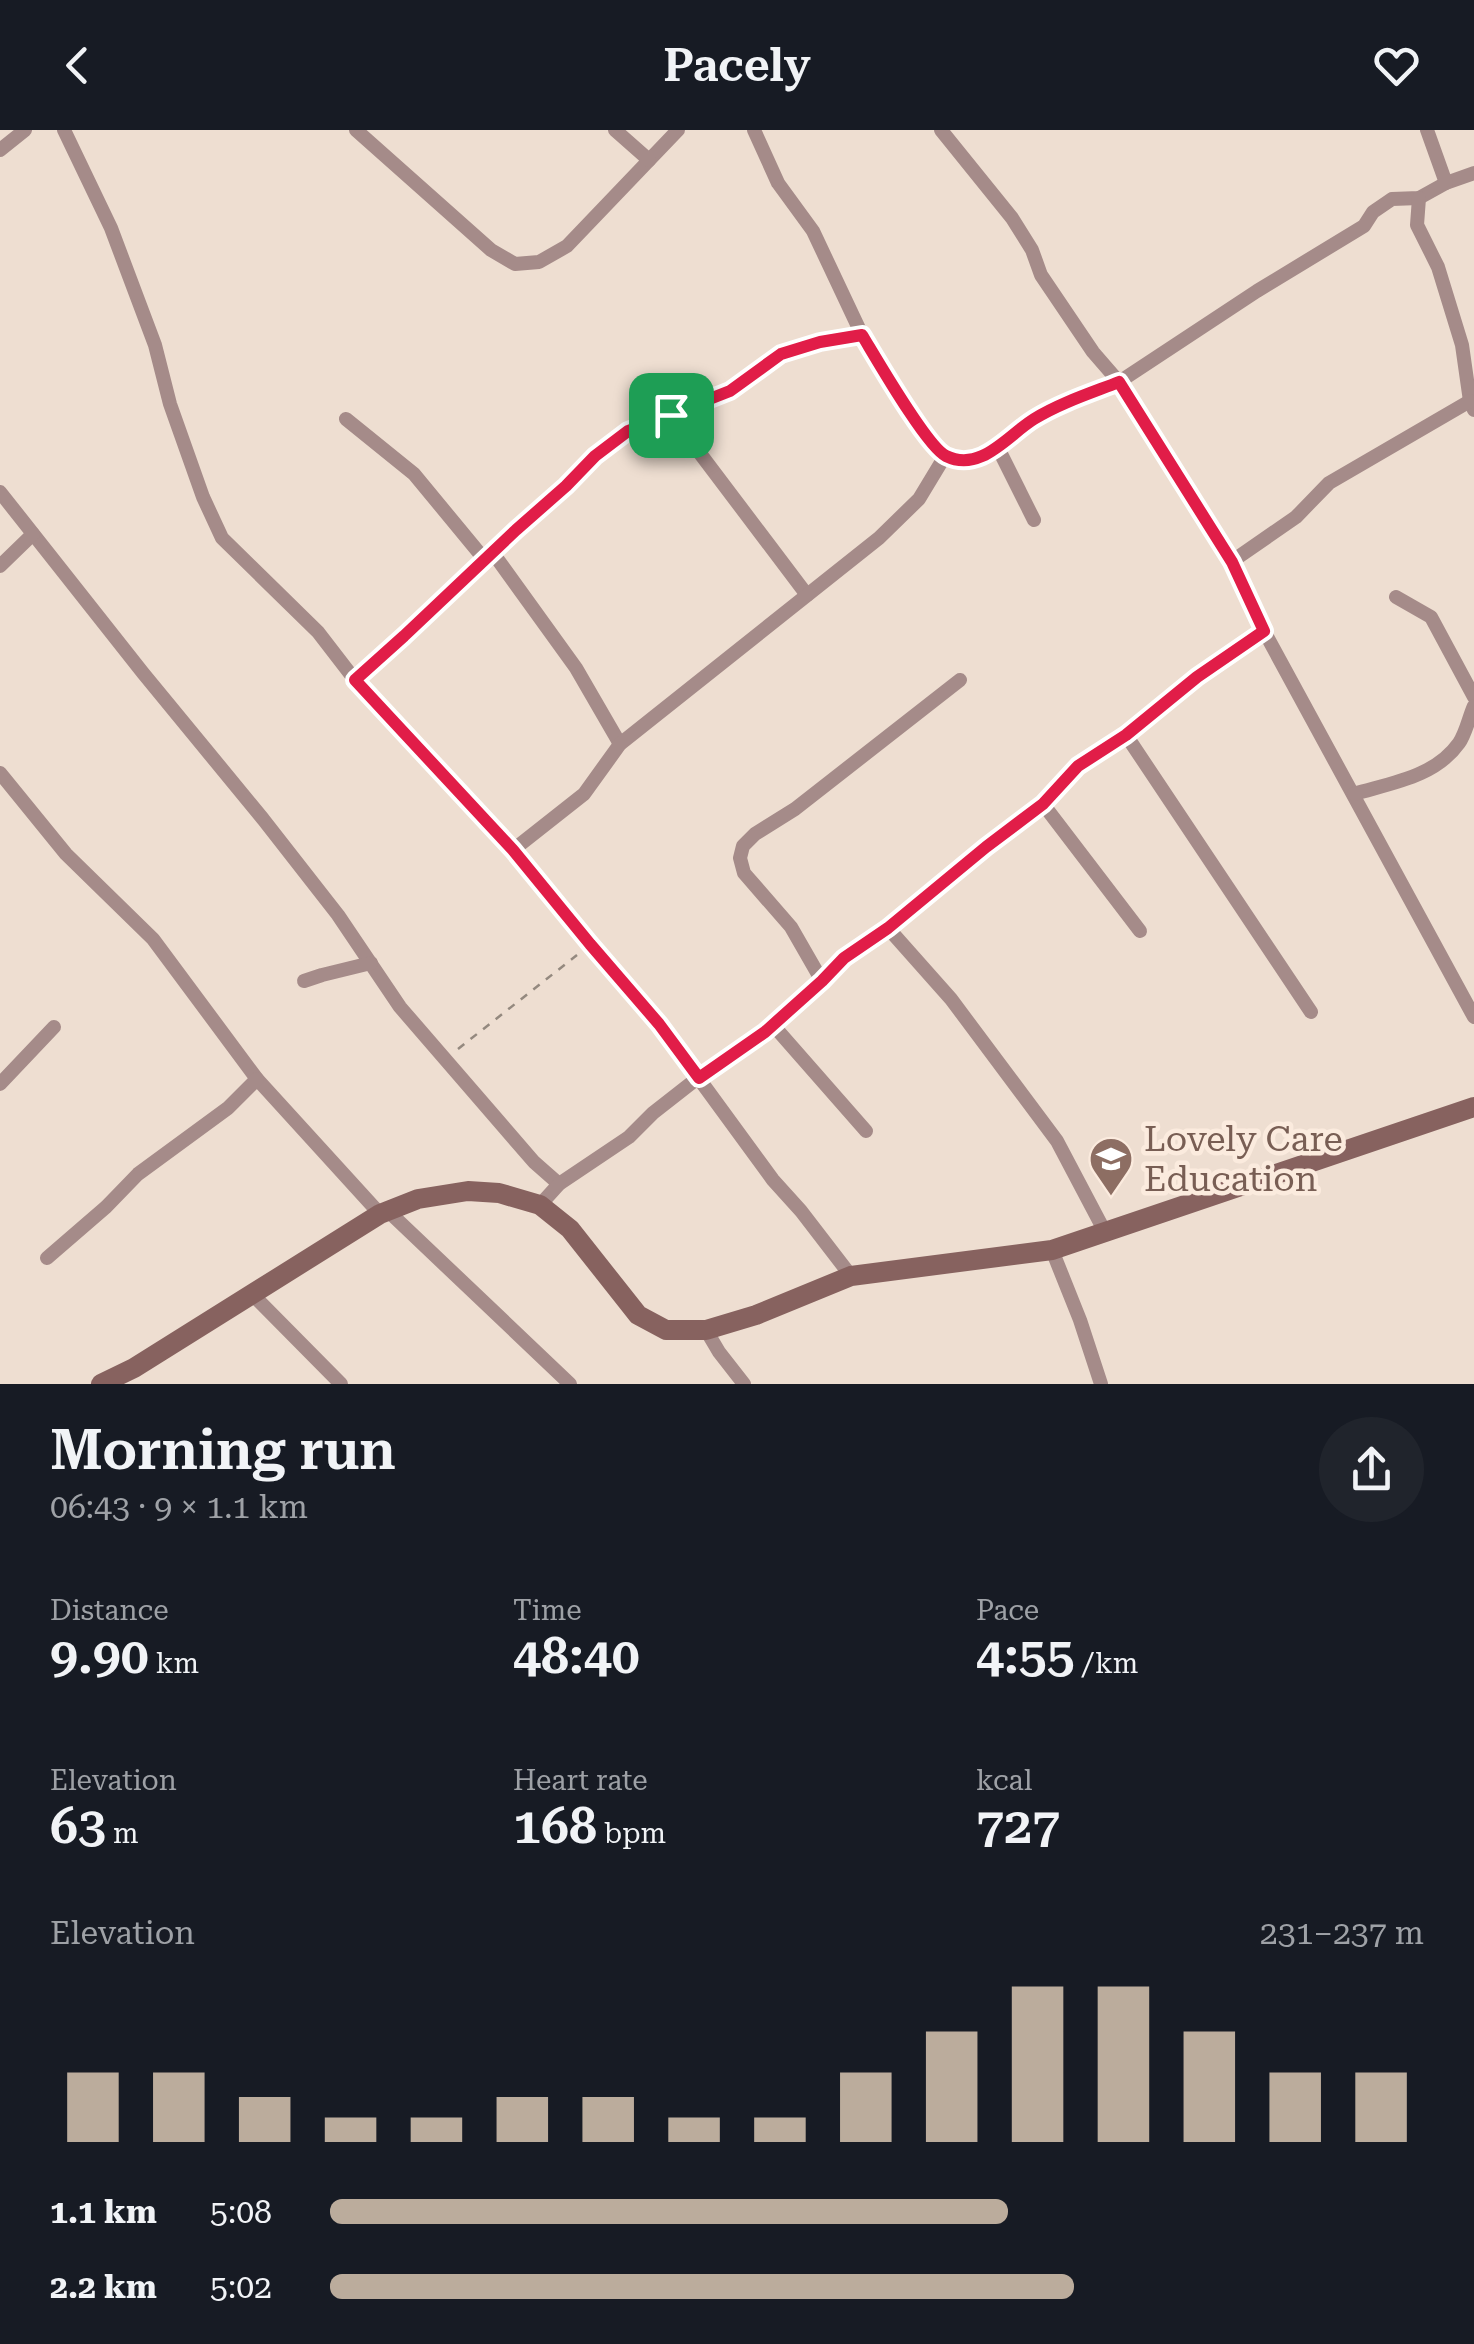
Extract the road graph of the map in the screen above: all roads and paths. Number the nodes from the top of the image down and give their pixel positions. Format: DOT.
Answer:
graph roads {
  1 [pos="25,130"];
  2 [pos="64,130"];
  3 [pos="356,130"];
  4 [pos="615,130"];
  5 [pos="678,130"];
  6 [pos="754,130"];
  7 [pos="941,130"];
  8 [pos="1427,130"];
  9 [pos="0,150"];
  10 [pos="649,160"];
  11 [pos="1474,173"];
  12 [pos="1446,183"];
  13 [pos="1419,198"];
  14 [pos="862,335"];
  15 [pos="1119,382"];
  16 [pos="1472,406"];
  17 [pos="671,415"];
  18 [pos="346,419"];
  19 [pos="998,448"];
  20 [pos="944,456"];
  21 [pos="0,492"];
  22 [pos="1034,520"];
  23 [pos="33,534"];
  24 [pos="489,556"];
  25 [pos="1232,562"];
  26 [pos="0,566"];
  27 [pos="807,594"];
  28 [pos="1396,596"];
  29 [pos="1264,631"];
  30 [pos="355,680"];
  31 [pos="960,680"];
  32 [pos="1474,698"];
  33 [pos="1474,706"];
  34 [pos="1126,735"];
  35 [pos="620,744"];
  36 [pos="0,773"];
  37 [pos="1354,794"];
  38 [pos="1043,804"];
  39 [pos="513,850"];
  40 [pos="888,928"];
  41 [pos="1140,930"];
  42 [pos="590,944"];
  43 [pos="371,963"];
  44 [pos="304,981"];
  45 [pos="822,981"];
  46 [pos="1311,1012"];
  47 [pos="1474,1017"];
  48 [pos="773,1025"];
  49 [pos="54,1027"];
  50 [pos="446,1059"];
  51 [pos="699,1078"];
  52 [pos="257,1079"];
  53 [pos="0,1084"];
  54 [pos="1474,1106"];
  55 [pos="866,1131"];
  56 [pos="560,1184"];
  57 [pos="540,1204"];
  58 [pos="384,1212"];
  59 [pos="1105,1232"];
  60 [pos="1052,1250"];
  61 [pos="47,1258"];
  62 [pos="851,1276"];
  63 [pos="252,1294"];
  64 [pos="706,1330"];
  65 [pos="101,1384"];
  66 [pos="341,1384"];
  67 [pos="570,1384"];
  68 [pos="744,1384"];
  69 [pos="1101,1384"];
  1 -- 9 [label="street"];
  2 -- 30 [label="street"];
  3 -- 10 [label="street"];
  4 -- 10 [label="street"];
  5 -- 10 [label="street"];
  6 -- 14 [label="street"];
  7 -- 15 [label="street"];
  8 -- 12 [label="street"];
  11 -- 12 [label="street"];
  12 -- 13 [label="street"];
  13 -- 15 [label="street"];
  13 -- 16 [label="street"];
  14 -- 17 [label="street"];
  14 -- 20 [label="street"];
  15 -- 19 [label="street"];
  15 -- 25 [label="street"];
  16 -- 25 [label="street"];
  17 -- 24 [label="street"];
  17 -- 27 [label="street"];
  18 -- 24 [label="street"];
  19 -- 20 [label="street"];
  19 -- 22 [label="street"];
  20 -- 27 [label="street"];
  21 -- 23 [label="street"];
  23 -- 26 [label="street"];
  23 -- 43 [label="street"];
  24 -- 30 [label="street"];
  24 -- 35 [label="street"];
  25 -- 29 [label="street"];
  27 -- 35 [label="street"];
  28 -- 32 [label="street"];
  29 -- 34 [label="street"];
  29 -- 37 [label="street"];
  30 -- 39 [label="street"];
  31 -- 45 [label="street"];
  33 -- 37 [label="street"];
  34 -- 38 [label="street"];
  34 -- 46 [label="street"];
  35 -- 39 [label="street"];
  36 -- 52 [label="street"];
  37 -- 47 [label="street"];
  38 -- 40 [label="street"];
  38 -- 41 [label="street"];
  39 -- 42 [label="street"];
  40 -- 45 [label="street"];
  40 -- 59 [label="street"];
  42 -- 50 [label="path"];
  42 -- 51 [label="street"];
  43 -- 44 [label="street"];
  43 -- 50 [label="street"];
  45 -- 48 [label="street"];
  48 -- 51 [label="street"];
  48 -- 55 [label="street"];
  49 -- 53 [label="street"];
  50 -- 56 [label="street"];
  51 -- 56 [label="street"];
  51 -- 62 [label="street"];
  52 -- 58 [label="street"];
  52 -- 61 [label="street"];
  54 -- 59 [label="street"];
  56 -- 57 [label="street"];
  57 -- 58 [label="street"];
  57 -- 64 [label="street"];
  58 -- 63 [label="street"];
  58 -- 67 [label="street"];
  59 -- 60 [label="street"];
  60 -- 62 [label="street"];
  60 -- 69 [label="street"];
  62 -- 64 [label="street"];
  63 -- 65 [label="street"];
  63 -- 66 [label="street"];
  64 -- 68 [label="street"];
}
